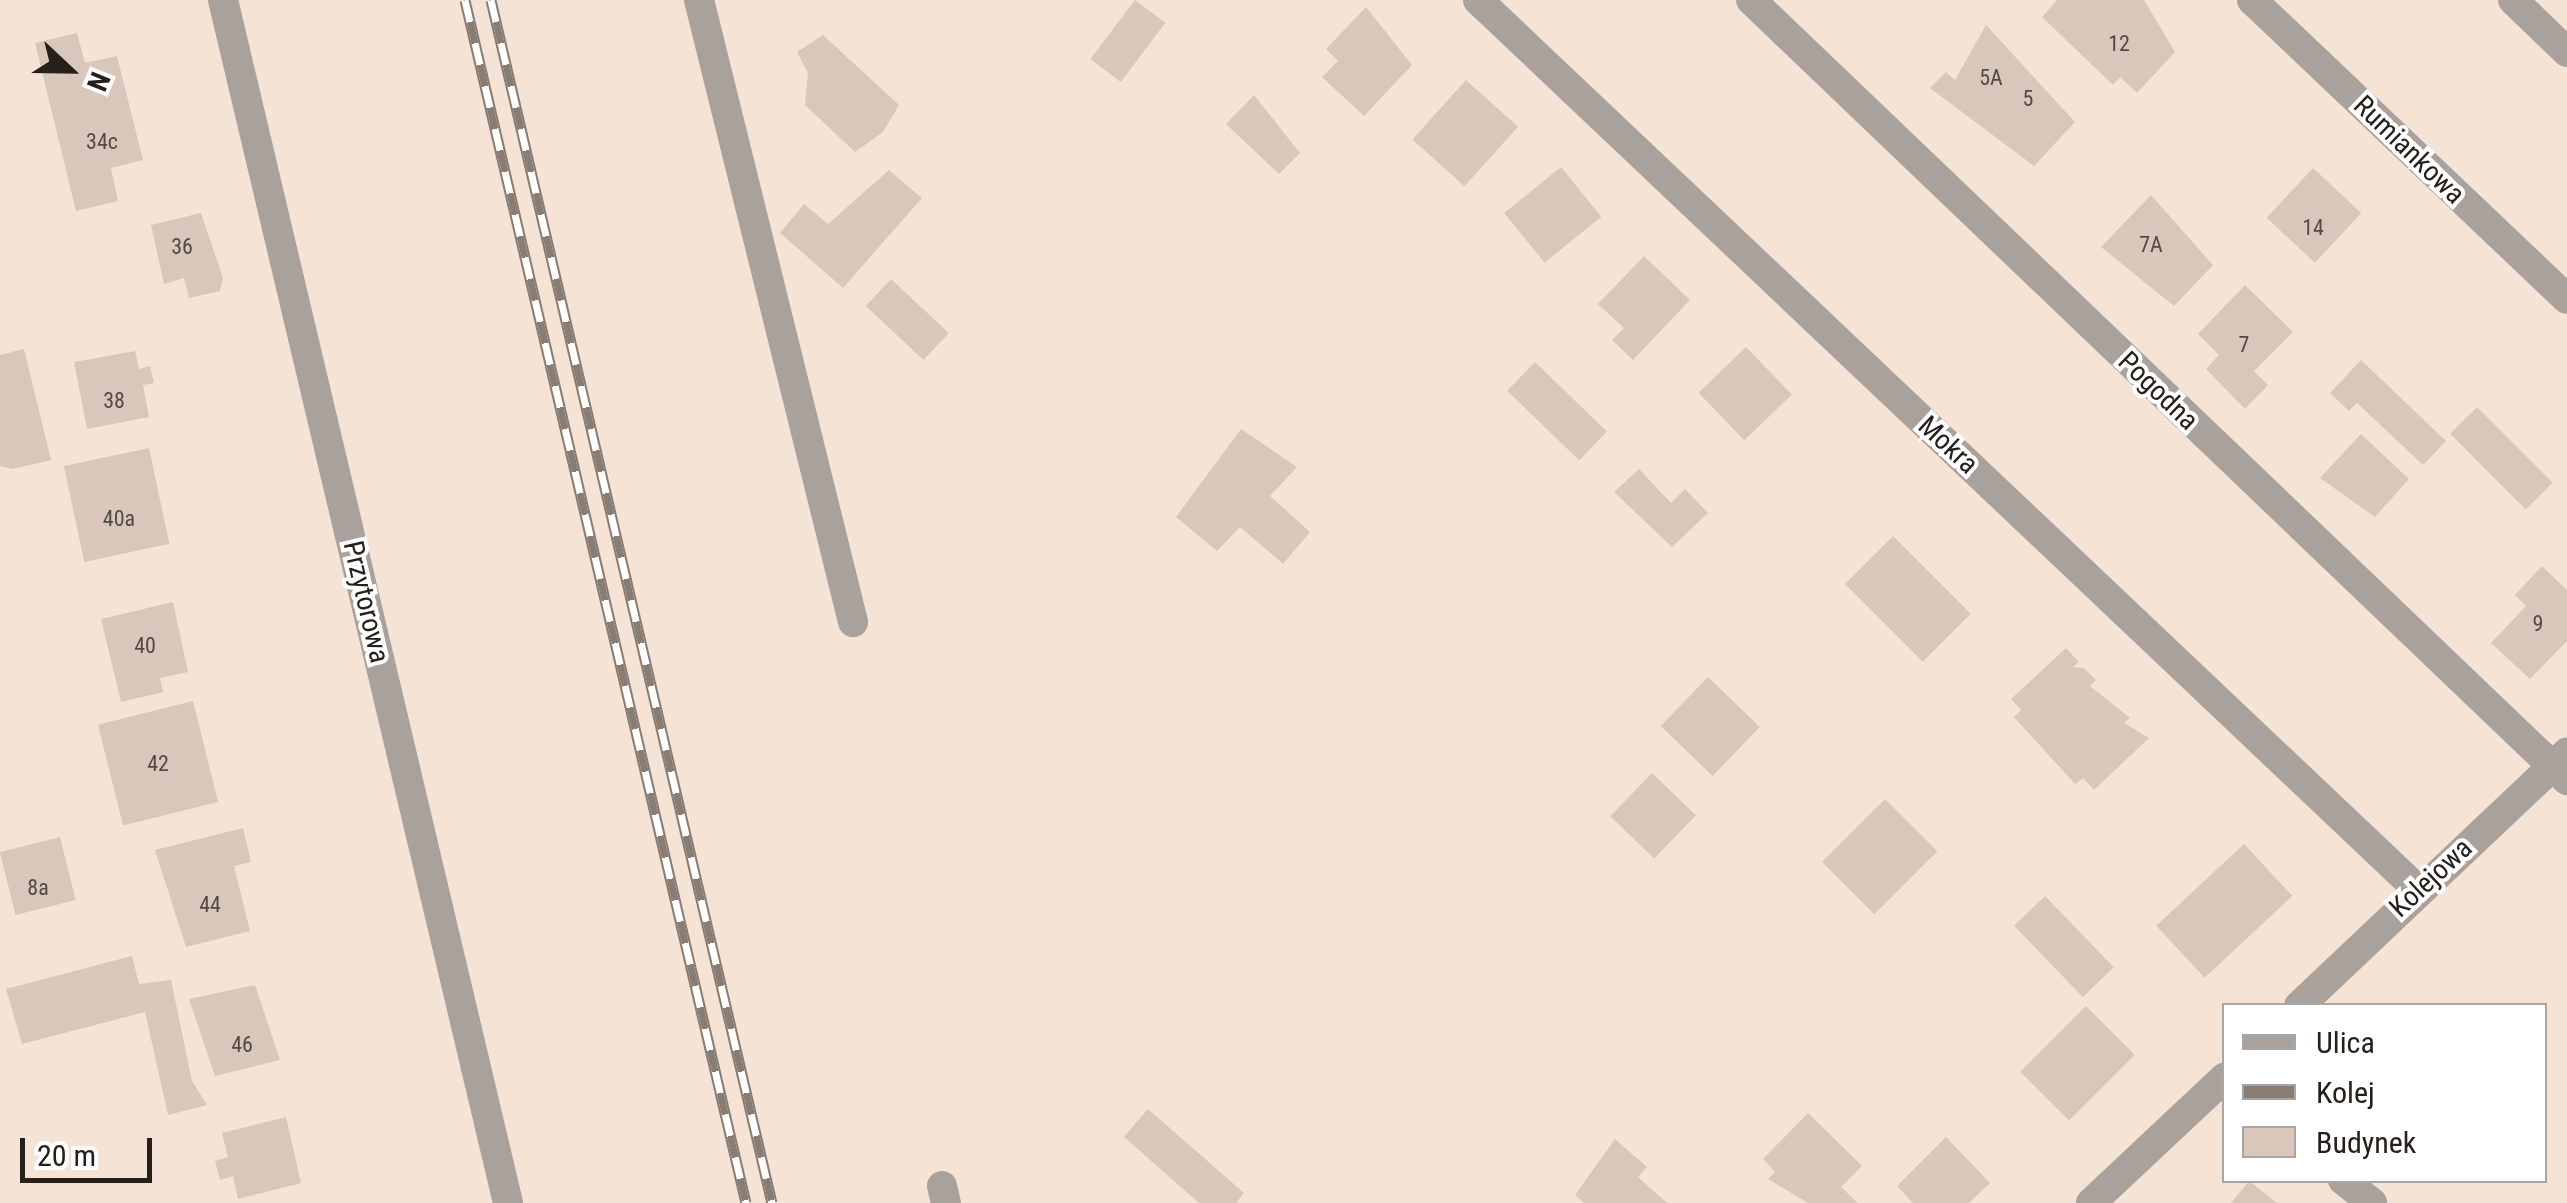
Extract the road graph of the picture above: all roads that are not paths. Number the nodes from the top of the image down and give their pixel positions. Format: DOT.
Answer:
graph roads {
  1 [pos="224,0"];
  2 [pos="699,0"];
  3 [pos="1478,0"];
  4 [pos="1751,0"];
  5 [pos="2252,0"];
  6 [pos="2513,0"];
  7 [pos="2567,52"];
  8 [pos="2567,300"];
  9 [pos="854,622"];
  10 [pos="2562,767"];
  11 [pos="2417,889"];
  12 [pos="2301,1003"];
  13 [pos="2222,1084"];
  14 [pos="2346,1183"];
  15 [pos="508,1203"];
  16 [pos="2091,1203"];
  17 [pos="2372,1203"];
  1 -- 15 [label="street, Przytorowa"];
  2 -- 9 [label="street"];
  3 -- 11 [label="street, Mokra"];
  4 -- 10 [label="street, Pogodna"];
  5 -- 8 [label="street, Rumiankowa"];
  6 -- 7 [label="street"];
  10 -- 11 [label="street, Kolejowa"];
  11 -- 12 [label="street, Kolejowa"];
  13 -- 16 [label="street"];
  14 -- 17 [label="street"];
}
